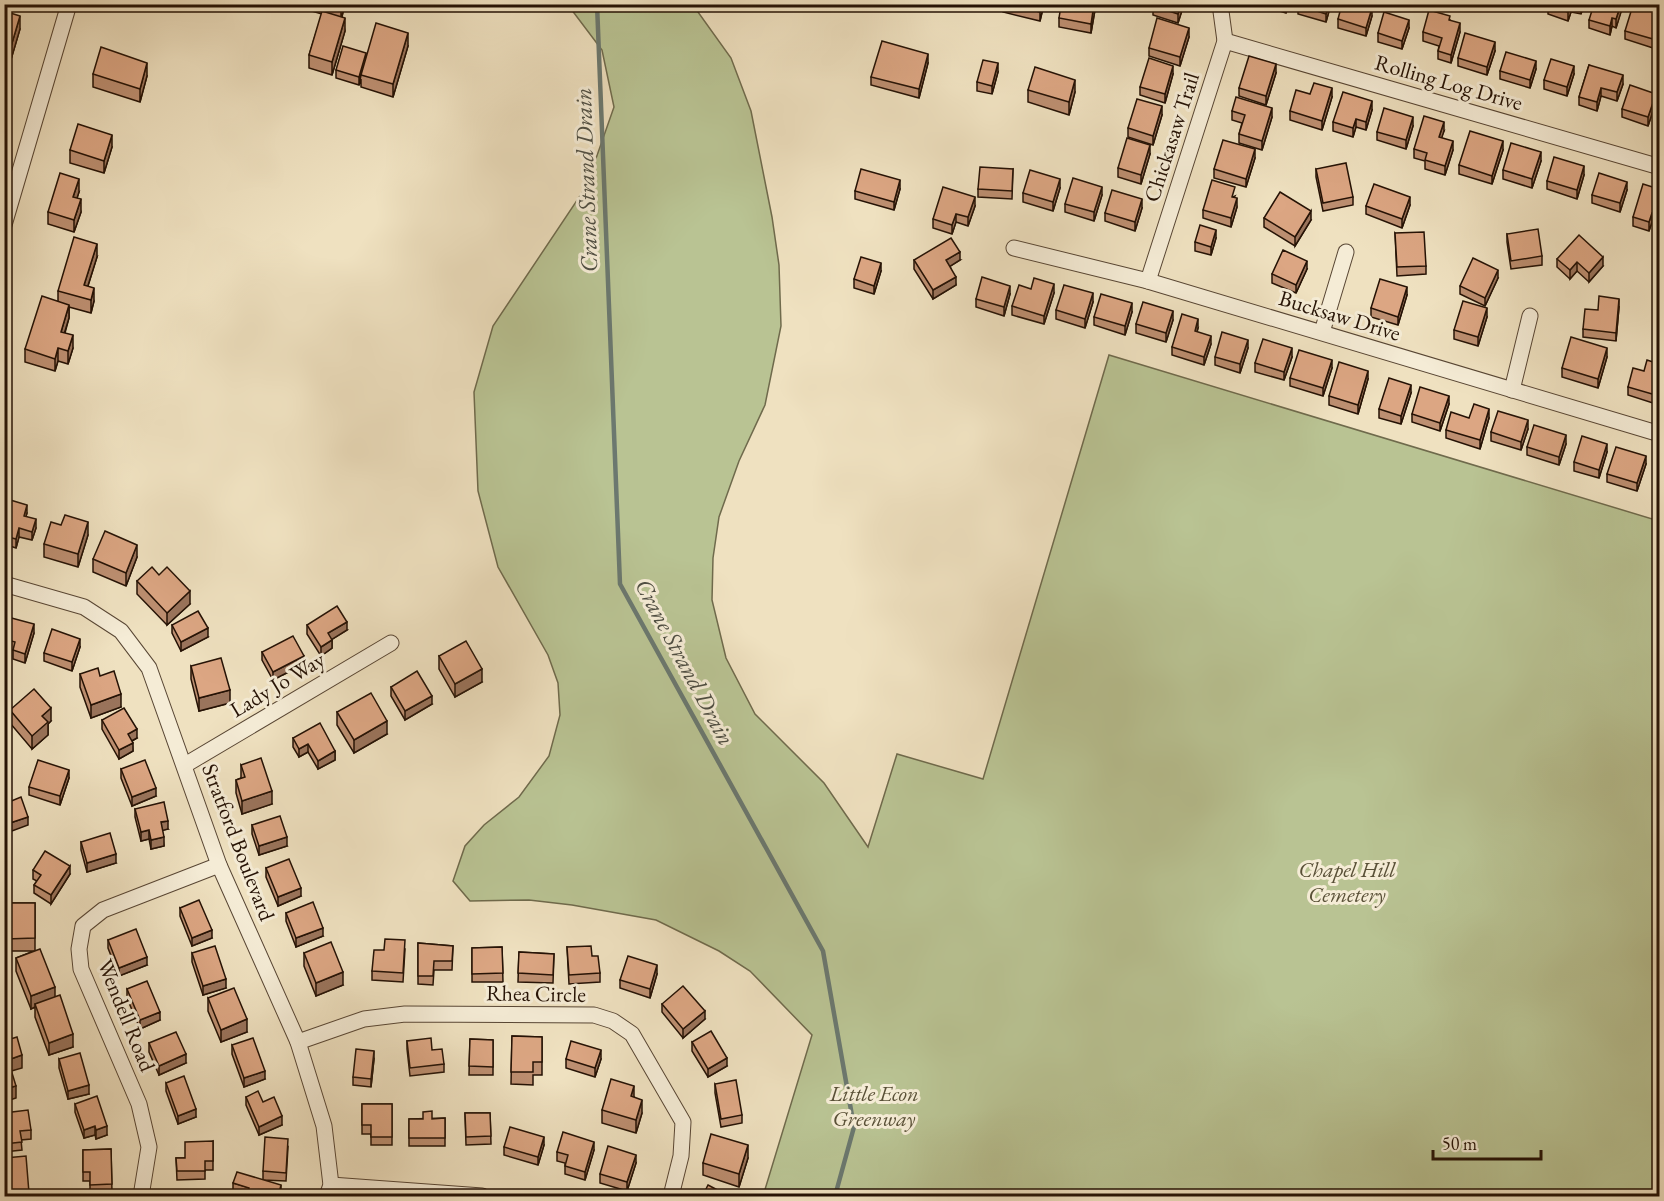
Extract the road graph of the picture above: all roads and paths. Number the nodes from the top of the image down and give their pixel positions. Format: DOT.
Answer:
graph roads {
  1 [pos="69,4"];
  2 [pos="1220,4"];
  3 [pos="1226,41"];
  4 [pos="1659,167"];
  5 [pos="4,225"];
  6 [pos="1014,248"];
  7 [pos="1346,252"];
  8 [pos="1148,281"];
  9 [pos="1530,316"];
  10 [pos="1322,332"];
  11 [pos="1512,390"];
  12 [pos="1655,434"];
  13 [pos="4,584"];
  14 [pos="391,643"];
  15 [pos="186,765"];
  16 [pos="219,865"];
  17 [pos="298,1042"];
  18 [pos="329,1191"];
  19 [pos="141,1197"];
  20 [pos="482,1197"];
  21 [pos="671,1197"];
  1 -- 5 [label="street"];
  2 -- 3 [label="street, Chickasaw Trail"];
  3 -- 4 [label="street, Rolling Log Drive"];
  3 -- 8 [label="street, Chickasaw Trail"];
  6 -- 8 [label="street, Bucksaw Drive"];
  7 -- 10 [label="street"];
  8 -- 10 [label="street, Bucksaw Drive"];
  9 -- 11 [label="street"];
  10 -- 11 [label="street, Bucksaw Drive"];
  11 -- 12 [label="street, Bucksaw Drive"];
  13 -- 15 [label="street, Stratford Boulevard"];
  14 -- 15 [label="street, Lady Jo Way"];
  15 -- 16 [label="street, Stratford Boulevard"];
  16 -- 17 [label="street, Stratford Boulevard"];
  16 -- 19 [label="street, Wendell Road"];
  17 -- 18 [label="street, Stratford Boulevard"];
  17 -- 21 [label="street, Rhea Circle"];
  18 -- 20 [label="street"];
}
